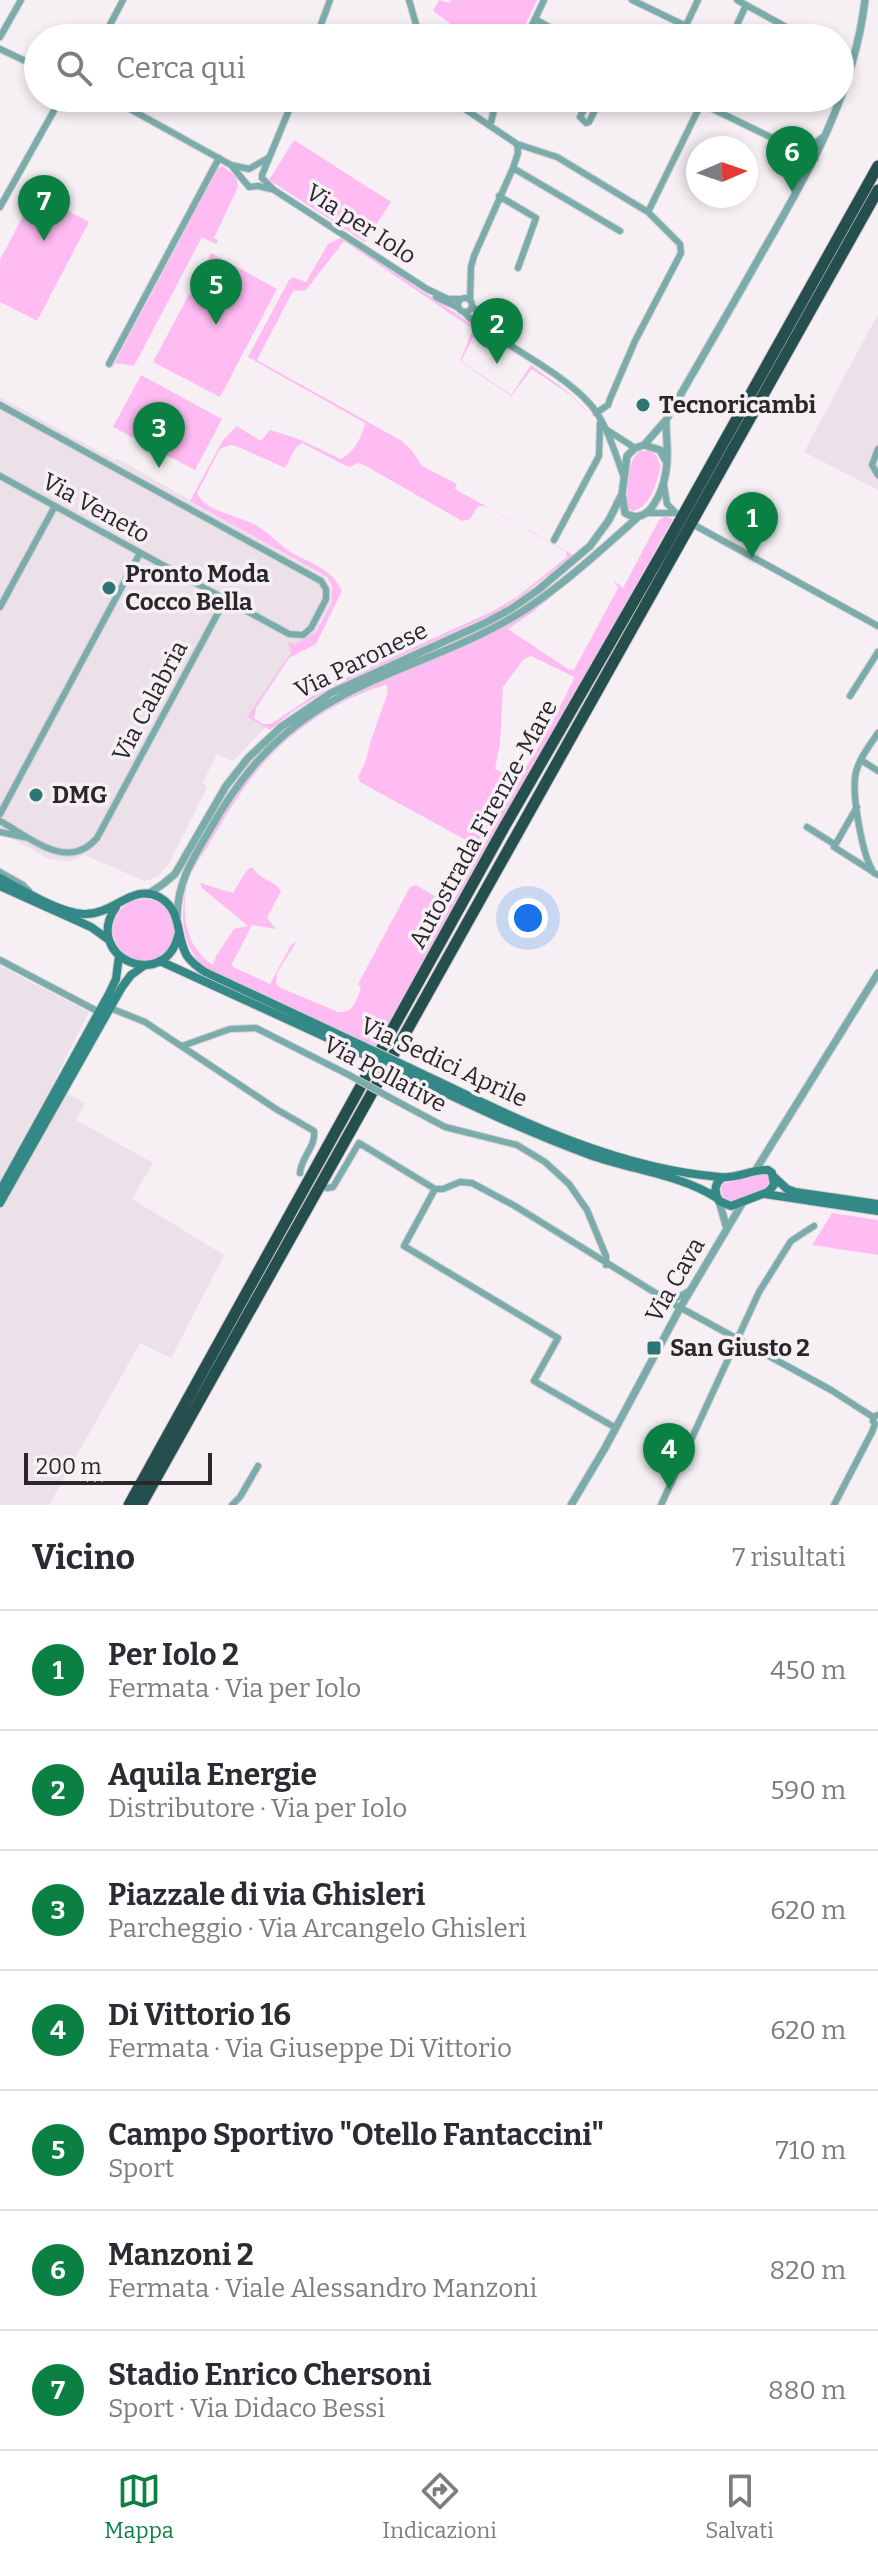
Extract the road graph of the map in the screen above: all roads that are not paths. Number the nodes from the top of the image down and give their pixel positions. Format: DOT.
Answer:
graph roads {
  1 [pos="21,0"];
  2 [pos="123,0"];
  3 [pos="330,0"];
  4 [pos="409,0"];
  5 [pos="544,0"];
  6 [pos="632,0"];
  7 [pos="698,0"];
  8 [pos="737,0"];
  9 [pos="865,0"];
  10 [pos="746,5"];
  11 [pos="535,19"];
  12 [pos="110,24"];
  13 [pos="321,24"];
  14 [pos="416,24"];
  15 [pos="533,24"];
  16 [pos="544,24"];
  17 [pos="682,24"];
  18 [pos="687,24"];
  19 [pos="737,24"];
  20 [pos="781,24"];
  21 [pos="0,37"];
  22 [pos="0,49"];
  23 [pos="854,57"];
  24 [pos="24,60"];
  25 [pos="53,112"];
  26 [pos="135,112"];
  27 [pos="289,112"];
  28 [pos="471,112"];
  29 [pos="494,112"];
  30 [pos="583,112"];
  31 [pos="594,112"];
  32 [pos="696,112"];
  33 [pos="725,112"];
  34 [pos="835,112"];
  35 [pos="490,126"];
  36 [pos="826,135"];
  37 [pos="517,144"];
  38 [pos="795,149"];
  39 [pos="219,158"];
  40 [pos="268,158"];
  41 [pos="815,159"];
  42 [pos="231,165"];
  43 [pos="878,166"];
  44 [pos="513,168"];
  45 [pos="251,169"];
  46 [pos="262,176"];
  47 [pos="243,179"];
  48 [pos="802,183"];
  49 [pos="258,186"];
  50 [pos="274,190"];
  51 [pos="878,190"];
  52 [pos="499,196"];
  53 [pos="0,207"];
  54 [pos="648,212"];
  55 [pos="620,231"];
  56 [pos="518,268"];
  57 [pos="427,289"];
  58 [pos="461,299"];
  59 [pos="471,303"];
  60 [pos="462,310"];
  61 [pos="492,333"];
  62 [pos="109,364"];
  63 [pos="0,405"];
  64 [pos="597,415"];
  65 [pos="666,420"];
  66 [pos="604,428"];
  67 [pos="644,445"];
  68 [pos="635,448"];
  69 [pos="878,449"];
  70 [pos="599,456"];
  71 [pos="617,458"];
  72 [pos="667,465"];
  73 [pos="878,475"];
  74 [pos="0,476"];
  75 [pos="624,477"];
  76 [pos="664,480"];
  77 [pos="622,494"];
  78 [pos="55,506"];
  79 [pos="648,513"];
  80 [pos="638,517"];
  81 [pos="696,526"];
  82 [pos="554,540"];
  83 [pos="140,553"];
  84 [pos="225,600"];
  85 [pos="0,607"];
  86 [pos="878,626"];
  87 [pos="878,652"];
  88 [pos="850,696"];
  89 [pos="878,733"];
  90 [pos="861,760"];
  91 [pos="878,771"];
  92 [pos="857,807"];
  93 [pos="0,814"];
  94 [pos="0,821"];
  95 [pos="807,827"];
  96 [pos="0,832"];
  97 [pos="35,840"];
  98 [pos="834,844"];
  99 [pos="0,872"];
  100 [pos="876,874"];
  101 [pos="0,878"];
  102 [pos="0,886"];
  103 [pos="31,894"];
  104 [pos="147,894"];
  105 [pos="116,906"];
  106 [pos="177,917"];
  107 [pos="179,932"];
  108 [pos="110,941"];
  109 [pos="119,956"];
  110 [pos="0,960"];
  111 [pos="160,961"];
  112 [pos="145,965"];
  113 [pos="878,973"];
  114 [pos="110,1008"];
  115 [pos="99,1012"];
  116 [pos="182,1046"];
  117 [pos="358,1048"];
  118 [pos="407,1070"];
  119 [pos="771,1149"];
  120 [pos="755,1171"];
  121 [pos="300,1173"];
  122 [pos="772,1174"];
  123 [pos="722,1178"];
  124 [pos="327,1188"];
  125 [pos="435,1189"];
  126 [pos="0,1191"];
  127 [pos="764,1194"];
  128 [pos="718,1199"];
  129 [pos="743,1202"];
  130 [pos="0,1203"];
  131 [pos="878,1204"];
  132 [pos="878,1211"];
  133 [pos="814,1226"];
  134 [pos="727,1230"];
  135 [pos="606,1265"];
  136 [pos="692,1289"];
  137 [pos="670,1302"];
  138 [pos="680,1308"];
  139 [pos="736,1340"];
  140 [pos="876,1420"];
  141 [pos="616,1428"];
  142 [pos="258,1466"];
  143 [pos="129,1505"];
  144 [pos="141,1505"];
  145 [pos="232,1505"];
  146 [pos="571,1505"];
  147 [pos="661,1505"];
  148 [pos="834,1505"];
  1 -- 21 [label="street"];
  2 -- 12 [label="street"];
  3 -- 13 [label="street"];
  4 -- 14 [label="street"];
  5 -- 11 [label="street"];
  6 -- 17 [label="street"];
  7 -- 18 [label="street"];
  8 -- 10 [label="street"];
  9 -- 23 [label="street"];
  10 -- 19 [label="street"];
  10 -- 20 [label="street"];
  11 -- 15 [label="street"];
  11 -- 16 [label="street"];
  22 -- 24 [label="street"];
  25 -- 53 [label="street"];
  26 -- 39 [label="street"];
  27 -- 40 [label="street"];
  28 -- 35 [label="street"];
  29 -- 35 [label="street"];
  30 -- 31 [label="street"];
  32 -- 54 [label="street"];
  33 -- 38 [label="street"];
  34 -- 36 [label="street"];
  35 -- 37 [label="street"];
  36 -- 38 [label="street"];
  36 -- 41 [label="street"];
  37 -- 44 [label="street"];
  37 -- 54 [label="street"];
  38 -- 41 [label="street"];
  38 -- 48 [label="street"];
  39 -- 42 [label="street"];
  39 -- 62 [label="street"];
  40 -- 45 [label="street"];
  40 -- 46 [label="street"];
  41 -- 48 [label="street"];
  42 -- 45 [label="street"];
  42 -- 47 [label="street"];
  43 -- 143 [label="highway, Autostrada Firenze-Mare"];
  44 -- 52 [label="street"];
  44 -- 55 [label="street"];
  45 -- 46 [label="street"];
  45 -- 47 [label="street"];
  46 -- 49 [label="street"];
  46 -- 50 [label="street, Via per Iolo"];
  47 -- 49 [label="street"];
  48 -- 65 [label="street"];
  49 -- 50 [label="street, Via per Iolo"];
  50 -- 57 [label="street, Via per Iolo"];
  51 -- 144 [label="highway, Autostrada Firenze-Mare"];
  52 -- 56 [label="street"];
  52 -- 59 [label="street"];
  54 -- 64 [label="street"];
  57 -- 58 [label="street, Via per Iolo"];
  57 -- 60 [label="street, Via per Iolo"];
  58 -- 59 [label="street, Via per Iolo"];
  58 -- 60 [label="street"];
  59 -- 60 [label="street"];
  59 -- 61 [label="street, Via per Iolo"];
  60 -- 61 [label="street, Via per Iolo"];
  61 -- 64 [label="street, Via per Iolo"];
  63 -- 84 [label="street, Via Veneto"];
  64 -- 66 [label="street, Via per Iolo"];
  64 -- 70 [label="street"];
  65 -- 67 [label="street"];
  65 -- 72 [label="street"];
  66 -- 68 [label="street, Via per Iolo"];
  66 -- 71 [label="street, Via per Iolo"];
  67 -- 68 [label="street"];
  67 -- 72 [label="street"];
  68 -- 75 [label="street"];
  69 -- 73 [label="street"];
  70 -- 71 [label="street"];
  70 -- 82 [label="street"];
  71 -- 75 [label="street, Via per Iolo"];
  72 -- 76 [label="street"];
  74 -- 78 [label="street, Via Veneto"];
  75 -- 77 [label="street"];
  76 -- 79 [label="street"];
  76 -- 79 [label="street"];
  77 -- 80 [label="street"];
  77 -- 104 [label="street, Via Paronese"];
  78 -- 83 [label="street, Via Veneto"];
  78 -- 85 [label="street"];
  79 -- 80 [label="street, Via Paronese"];
  80 -- 106 [label="street, Via Paronese"];
  81 -- 86 [label="street"];
  83 -- 84 [label="street, Via Veneto"];
  83 -- 93 [label="street"];
  84 -- 97 [label="street, Via Calabria"];
  87 -- 88 [label="street"];
  89 -- 90 [label="street"];
  90 -- 91 [label="street"];
  90 -- 92 [label="street"];
  92 -- 98 [label="street"];
  92 -- 100 [label="street"];
  94 -- 97 [label="street"];
  95 -- 98 [label="street"];
  96 -- 97 [label="street"];
  98 -- 100 [label="street"];
  99 -- 103 [label="street"];
  101 -- 103 [label="main road"];
  102 -- 108 [label="main road"];
  103 -- 105 [label="main road"];
  104 -- 105 [label="main road"];
  104 -- 106 [label="main road"];
  105 -- 108 [label="main road"];
  106 -- 107 [label="main road, Via Sedici Aprile"];
  107 -- 111 [label="main road"];
  107 -- 117 [label="main road, Via Sedici Aprile"];
  108 -- 109 [label="main road"];
  109 -- 112 [label="main road"];
  109 -- 115 [label="main road"];
  110 -- 115 [label="street"];
  111 -- 112 [label="main road"];
  111 -- 117 [label="main road, Via Sedici Aprile"];
  112 -- 114 [label="main road"];
  113 -- 119 [label="street"];
  114 -- 116 [label="street"];
  114 -- 130 [label="main road"];
  115 -- 126 [label="main road"];
  116 -- 121 [label="street"];
  116 -- 135 [label="street, Via Pollative, bridge"];
  117 -- 118 [label="main road, Via Sedici Aprile, bridge"];
  118 -- 123 [label="main road, Via Sedici Aprile"];
  118 -- 128 [label="main road, Via Sedici Aprile"];
  119 -- 120 [label="street"];
  119 -- 122 [label="street"];
  120 -- 122 [label="main road"];
  120 -- 123 [label="main road"];
  122 -- 127 [label="main road"];
  122 -- 131 [label="main road"];
  123 -- 128 [label="main road"];
  124 -- 125 [label="street"];
  125 -- 135 [label="street"];
  125 -- 141 [label="street"];
  127 -- 129 [label="main road"];
  127 -- 132 [label="main road"];
  128 -- 129 [label="main road"];
  128 -- 134 [label="street"];
  129 -- 134 [label="street, Via Cava"];
  133 -- 139 [label="street"];
  134 -- 136 [label="street, Via Cava"];
  135 -- 137 [label="street"];
  136 -- 137 [label="street"];
  136 -- 138 [label="street, Via Cava"];
  137 -- 138 [label="street"];
  138 -- 139 [label="street"];
  138 -- 141 [label="street, Via Cava"];
  139 -- 140 [label="street"];
  139 -- 147 [label="street"];
  140 -- 148 [label="street"];
  141 -- 146 [label="street, Via Cava"];
  142 -- 145 [label="street"];
}
